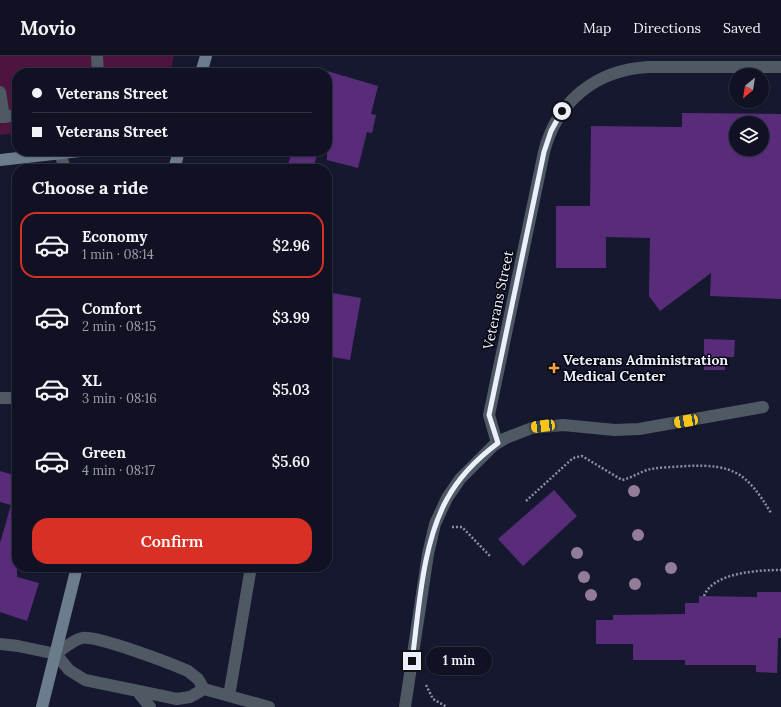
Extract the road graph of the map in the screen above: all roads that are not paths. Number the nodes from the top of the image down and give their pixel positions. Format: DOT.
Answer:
graph roads {
  1 [pos="97,56"];
  2 [pos="206,56"];
  3 [pos="781,67"];
  4 [pos="98,68"];
  5 [pos="202,68"];
  6 [pos="0,92"];
  7 [pos="12,116"];
  8 [pos="2,117"];
  9 [pos="34,156"];
  10 [pos="0,160"];
  11 [pos="0,398"];
  12 [pos="12,398"];
  13 [pos="763,407"];
  14 [pos="498,443"];
  15 [pos="76,572"];
  16 [pos="250,572"];
  17 [pos="0,644"];
  18 [pos="56,654"];
  19 [pos="204,689"];
  20 [pos="138,692"];
  21 [pos="229,696"];
  22 [pos="42,707"];
  23 [pos="150,707"];
  24 [pos="269,707"];
  25 [pos="405,707"];
  1 -- 4 [label="street"];
  2 -- 5 [label="main road"];
  3 -- 14 [label="street, Veterans Street"];
  6 -- 8 [label="street"];
  7 -- 8 [label="street"];
  9 -- 10 [label="main road"];
  11 -- 12 [label="street"];
  13 -- 14 [label="street"];
  14 -- 25 [label="street"];
  15 -- 18 [label="main road"];
  16 -- 21 [label="street"];
  17 -- 18 [label="street"];
  18 -- 19 [label="street"];
  18 -- 20 [label="street"];
  18 -- 22 [label="main road"];
  19 -- 20 [label="street"];
  19 -- 21 [label="street"];
  20 -- 23 [label="street"];
  21 -- 24 [label="street"];
}
